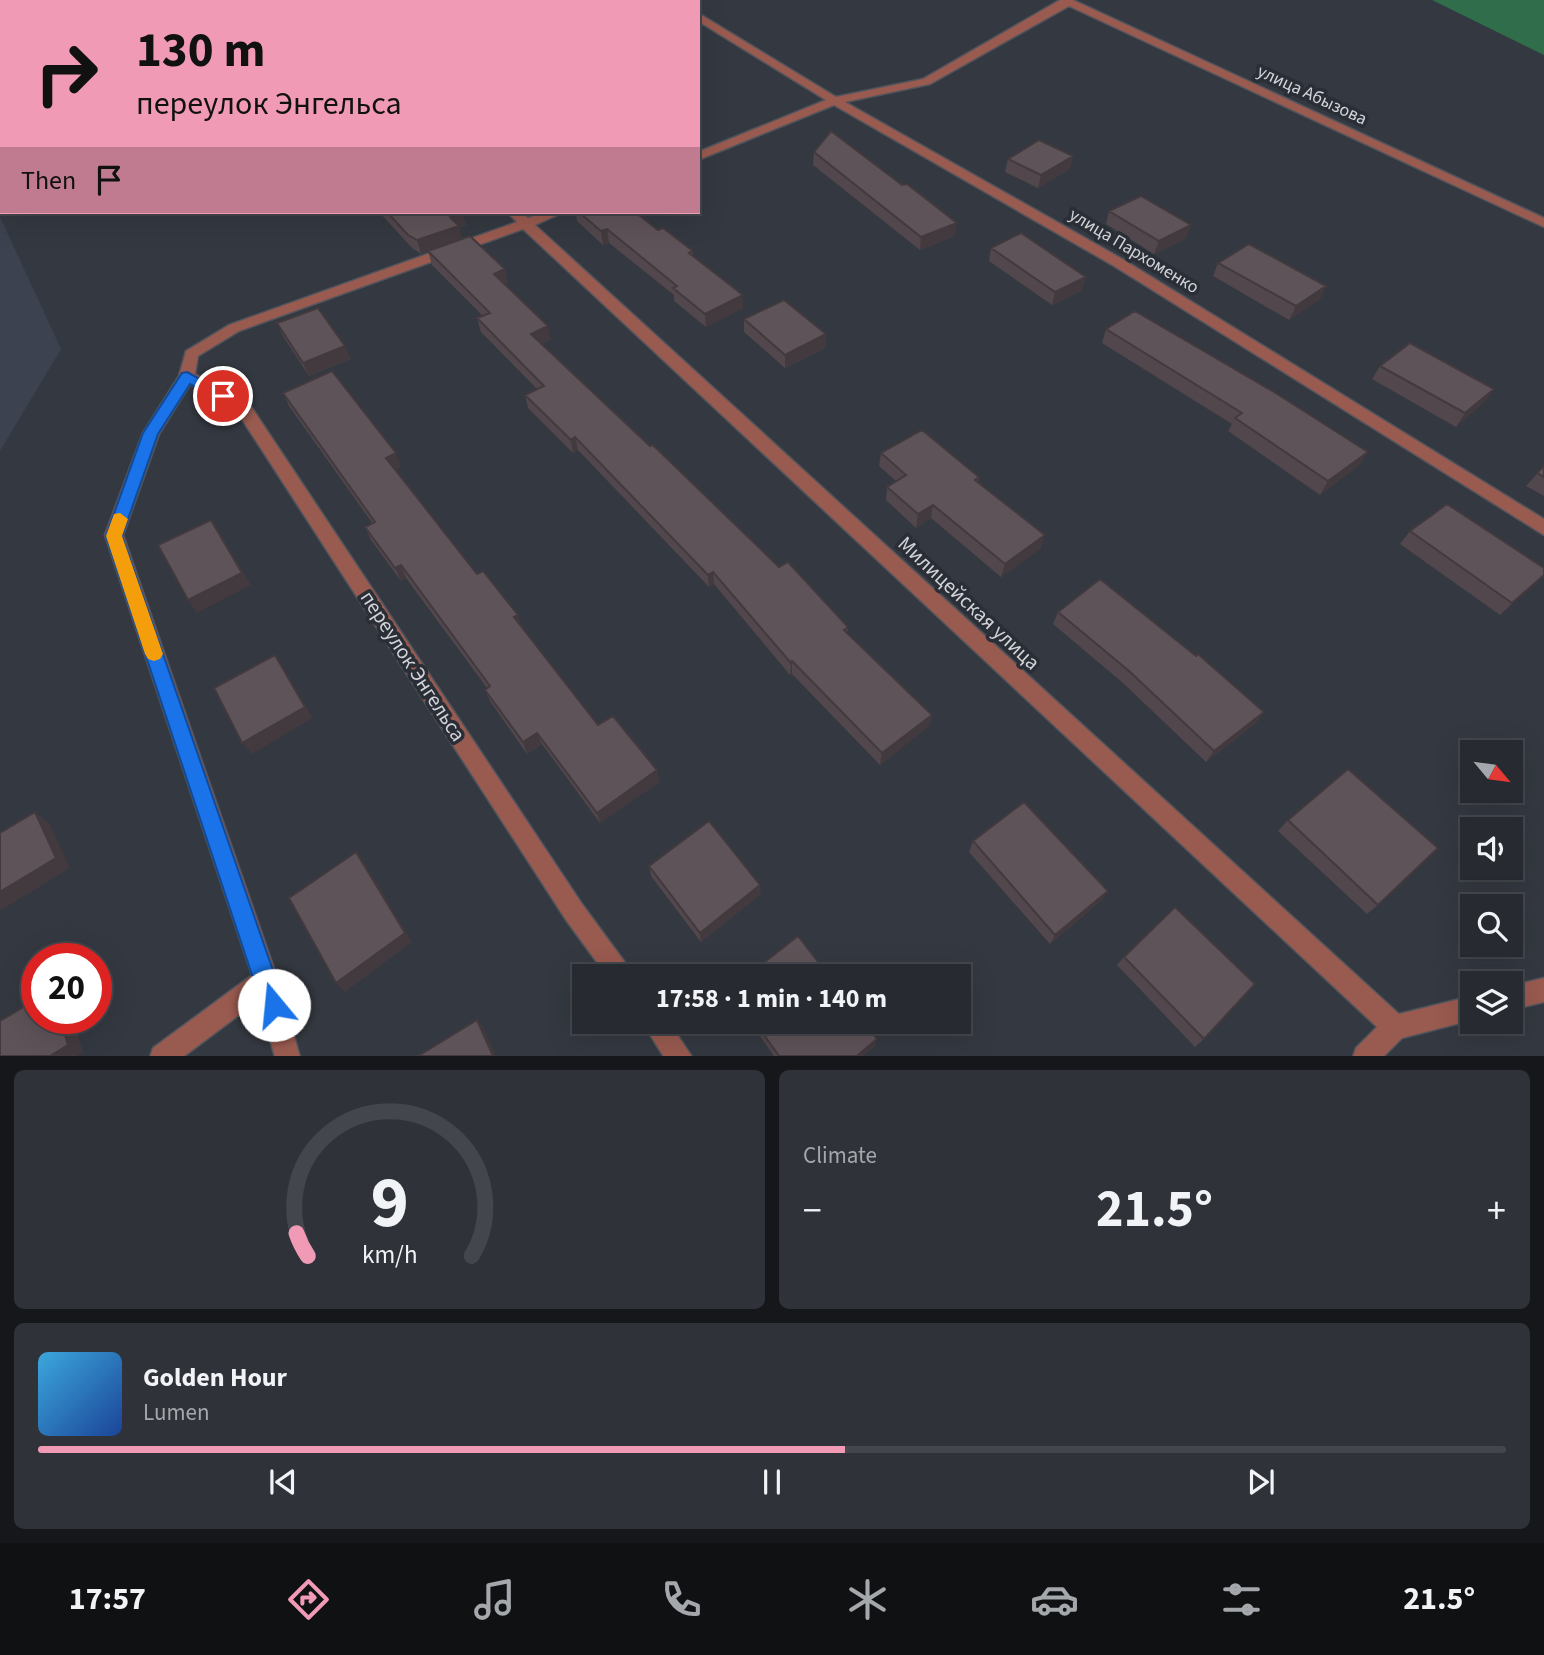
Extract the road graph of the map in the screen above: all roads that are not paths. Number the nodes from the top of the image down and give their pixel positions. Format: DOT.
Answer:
graph roads {
  1 [pos="1066,1"];
  2 [pos="700,17"];
  3 [pos="836,100"];
  4 [pos="700,155"];
  5 [pos="545,214"];
  6 [pos="519,218"];
  7 [pos="1544,223"];
  8 [pos="187,376"];
  9 [pos="1544,528"];
  10 [pos="612,964"];
  11 [pos="266,980"];
  12 [pos="1544,990"];
  13 [pos="1523,995"];
  14 [pos="1460,1011"];
  15 [pos="1395,1027"];
  16 [pos="663,1034"];
  17 [pos="162,1056"];
  18 [pos="288,1056"];
  19 [pos="680,1056"];
  20 [pos="1365,1056"];
  1 -- 3 [label="lane"];
  1 -- 7 [label="lane, улица Абызова"];
  2 -- 3 [label="lane, улица Пархоменко"];
  3 -- 4 [label="lane"];
  3 -- 9 [label="lane, улица Пархоменко"];
  5 -- 6 [label="lane"];
  6 -- 8 [label="lane"];
  6 -- 15 [label="lane, Милицейская улица"];
  8 -- 10 [label="lane, переулок Энгельса"];
  8 -- 11 [label="lane"];
  11 -- 17 [label="lane"];
  11 -- 18 [label="lane"];
  12 -- 13 [label="lane"];
  14 -- 15 [label="lane"];
  15 -- 20 [label="lane"];
  16 -- 19 [label="lane"];
}
